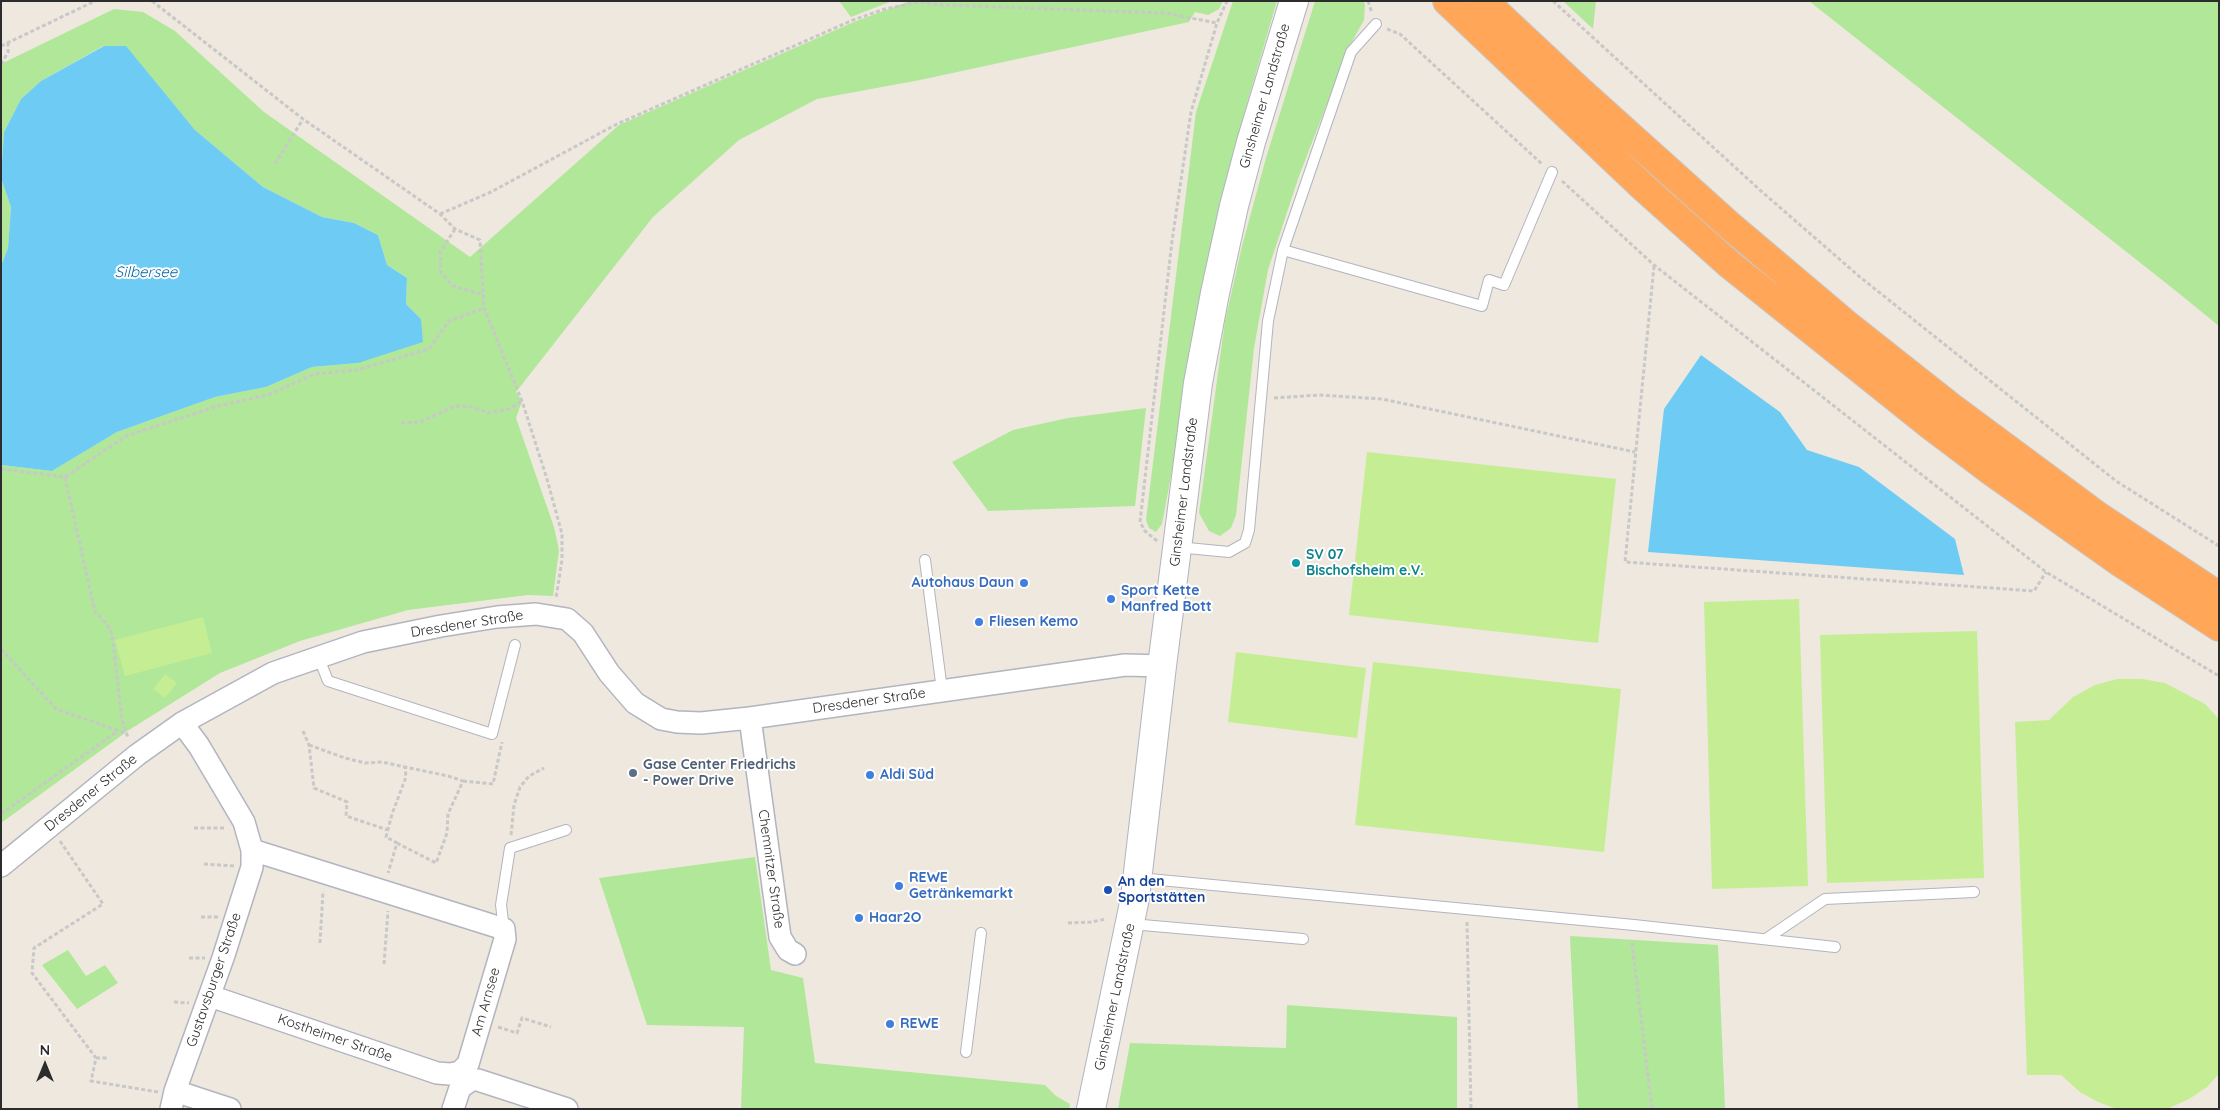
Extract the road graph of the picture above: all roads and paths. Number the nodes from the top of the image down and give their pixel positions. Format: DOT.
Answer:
graph roads {
  1 [pos="95,1"];
  2 [pos="152,1"];
  3 [pos="1227,1"];
  4 [pos="1294,1"];
  5 [pos="1432,1"];
  6 [pos="1447,1"];
  7 [pos="1484,1"];
  8 [pos="1553,1"];
  9 [pos="1217,23"];
  10 [pos="1376,24"];
  11 [pos="8,42"];
  12 [pos="1,46"];
  13 [pos="1506,56"];
  14 [pos="1,64"];
  15 [pos="303,118"];
  16 [pos="276,164"];
  17 [pos="1552,172"];
  18 [pos="440,214"];
  19 [pos="454,229"];
  20 [pos="1283,250"];
  21 [pos="1654,265"];
  22 [pos="484,295"];
  23 [pos="484,308"];
  24 [pos="1260,398"];
  25 [pos="522,401"];
  26 [pos="401,423"];
  27 [pos="1636,452"];
  28 [pos="1,469"];
  29 [pos="65,478"];
  30 [pos="2219,546"];
  31 [pos="1177,547"];
  32 [pos="925,560"];
  33 [pos="2046,572"];
  34 [pos="2219,596"];
  35 [pos="555,602"];
  36 [pos="2219,627"];
  37 [pos="515,645"];
  38 [pos="1,649"];
  39 [pos="318,656"];
  40 [pos="1162,666"];
  41 [pos="2219,676"];
  42 [pos="942,690"];
  43 [pos="750,718"];
  44 [pos="182,723"];
  45 [pos="118,730"];
  46 [pos="303,731"];
  47 [pos="126,733"];
  48 [pos="492,734"];
  49 [pos="309,745"];
  50 [pos="137,755"];
  51 [pos="405,767"];
  52 [pos="544,768"];
  53 [pos="463,781"];
  54 [pos="1,814"];
  55 [pos="50,826"];
  56 [pos="194,828"];
  57 [pos="247,828"];
  58 [pos="388,830"];
  59 [pos="566,830"];
  60 [pos="397,843"];
  61 [pos="510,848"];
  62 [pos="73,850"];
  63 [pos="69,854"];
  64 [pos="252,858"];
  65 [pos="204,864"];
  66 [pos="1,866"];
  67 [pos="325,873"];
  68 [pos="1138,878"];
  69 [pos="386,892"];
  70 [pos="1974,892"];
  71 [pos="1467,908"];
  72 [pos="1118,921"];
  73 [pos="1068,923"];
  74 [pos="504,929"];
  75 [pos="981,933"];
  76 [pos="1766,939"];
  77 [pos="1303,940"];
  78 [pos="320,943"];
  79 [pos="1632,943"];
  80 [pos="1835,947"];
  81 [pos="795,954"];
  82 [pos="384,964"];
  83 [pos="210,996"];
  84 [pos="480,1022"];
  85 [pos="551,1027"];
  86 [pos="966,1052"];
  87 [pos="96,1058"];
  88 [pos="108,1058"];
  89 [pos="460,1072"];
  90 [pos="173,1100"];
  91 [pos="455,1102"];
  92 [pos="230,1109"];
  93 [pos="567,1109"];
  94 [pos="1091,1109"];
  95 [pos="1471,1109"];
  96 [pos="1652,1109"];
  1 -- 11 [label="path"];
  2 -- 15 [label="path"];
  3 -- 9 [label="path"];
  4 -- 31 [label="main road, Ginsheimer Landstraße"];
  5 -- 13 [label="highway"];
  6 -- 13 [label="highway"];
  7 -- 34 [label="highway"];
  8 -- 30 [label="path"];
  9 -- 18 [label="path"];
  9 -- 31 [label="path"];
  10 -- 17 [label="path"];
  10 -- 20 [label="lane"];
  11 -- 12 [label="path"];
  11 -- 14 [label="path"];
  13 -- 36 [label="highway"];
  15 -- 16 [label="path"];
  15 -- 18 [label="path"];
  17 -- 20 [label="lane"];
  17 -- 21 [label="path"];
  18 -- 19 [label="path"];
  19 -- 22 [label="path"];
  19 -- 22 [label="path"];
  20 -- 24 [label="lane"];
  21 -- 27 [label="path"];
  21 -- 33 [label="path"];
  22 -- 23 [label="path"];
  23 -- 25 [label="path"];
  23 -- 29 [label="path"];
  24 -- 27 [label="path"];
  24 -- 31 [label="lane"];
  25 -- 26 [label="path"];
  25 -- 35 [label="path"];
  27 -- 33 [label="path"];
  28 -- 29 [label="path"];
  29 -- 47 [label="path"];
  31 -- 40 [label="main road, Ginsheimer Landstraße"];
  32 -- 42 [label="lane"];
  33 -- 41 [label="path"];
  37 -- 48 [label="lane"];
  38 -- 45 [label="path"];
  39 -- 43 [label="street, Dresdener Straße"];
  39 -- 44 [label="street, Dresdener Straße"];
  39 -- 48 [label="lane"];
  40 -- 42 [label="street, Dresdener Straße"];
  40 -- 68 [label="main road, Ginsheimer Landstraße"];
  42 -- 43 [label="street, Dresdener Straße"];
  43 -- 81 [label="street, Chemnitzer Straße"];
  44 -- 50 [label="street, Dresdener Straße"];
  44 -- 57 [label="street"];
  45 -- 47 [label="path"];
  45 -- 54 [label="path"];
  46 -- 49 [label="path"];
  47 -- 50 [label="path"];
  48 -- 53 [label="path"];
  49 -- 51 [label="path"];
  49 -- 58 [label="path"];
  50 -- 55 [label="street, Dresdener Straße"];
  51 -- 53 [label="path"];
  51 -- 58 [label="path"];
  52 -- 61 [label="path"];
  53 -- 60 [label="path"];
  55 -- 63 [label="path"];
  55 -- 66 [label="street, Dresdener Straße"];
  56 -- 57 [label="path"];
  57 -- 64 [label="street"];
  58 -- 60 [label="path"];
  59 -- 61 [label="lane"];
  60 -- 69 [label="path"];
  61 -- 74 [label="lane"];
  62 -- 63 [label="path"];
  63 -- 87 [label="path"];
  64 -- 65 [label="path"];
  64 -- 67 [label="street"];
  64 -- 83 [label="street, Gustavsburger Straße"];
  67 -- 69 [label="street"];
  67 -- 78 [label="path"];
  68 -- 71 [label="lane"];
  68 -- 72 [label="main road, Ginsheimer Landstraße"];
  69 -- 74 [label="street"];
  69 -- 82 [label="path"];
  70 -- 76 [label="lane"];
  71 -- 76 [label="lane"];
  71 -- 95 [label="path"];
  72 -- 73 [label="path"];
  72 -- 77 [label="lane"];
  72 -- 94 [label="main road, Ginsheimer Landstraße"];
  74 -- 84 [label="street, Am Arnsee"];
  75 -- 86 [label="lane"];
  76 -- 80 [label="lane"];
  79 -- 96 [label="path"];
  83 -- 89 [label="street, Kostheimer Straße"];
  83 -- 90 [label="street, Gustavsburger Straße"];
  84 -- 85 [label="path"];
  84 -- 89 [label="street, Am Arnsee"];
  87 -- 88 [label="path"];
  87 -- 90 [label="path"];
  90 -- 92 [label="street"];
  91 -- 93 [label="street"];
}
